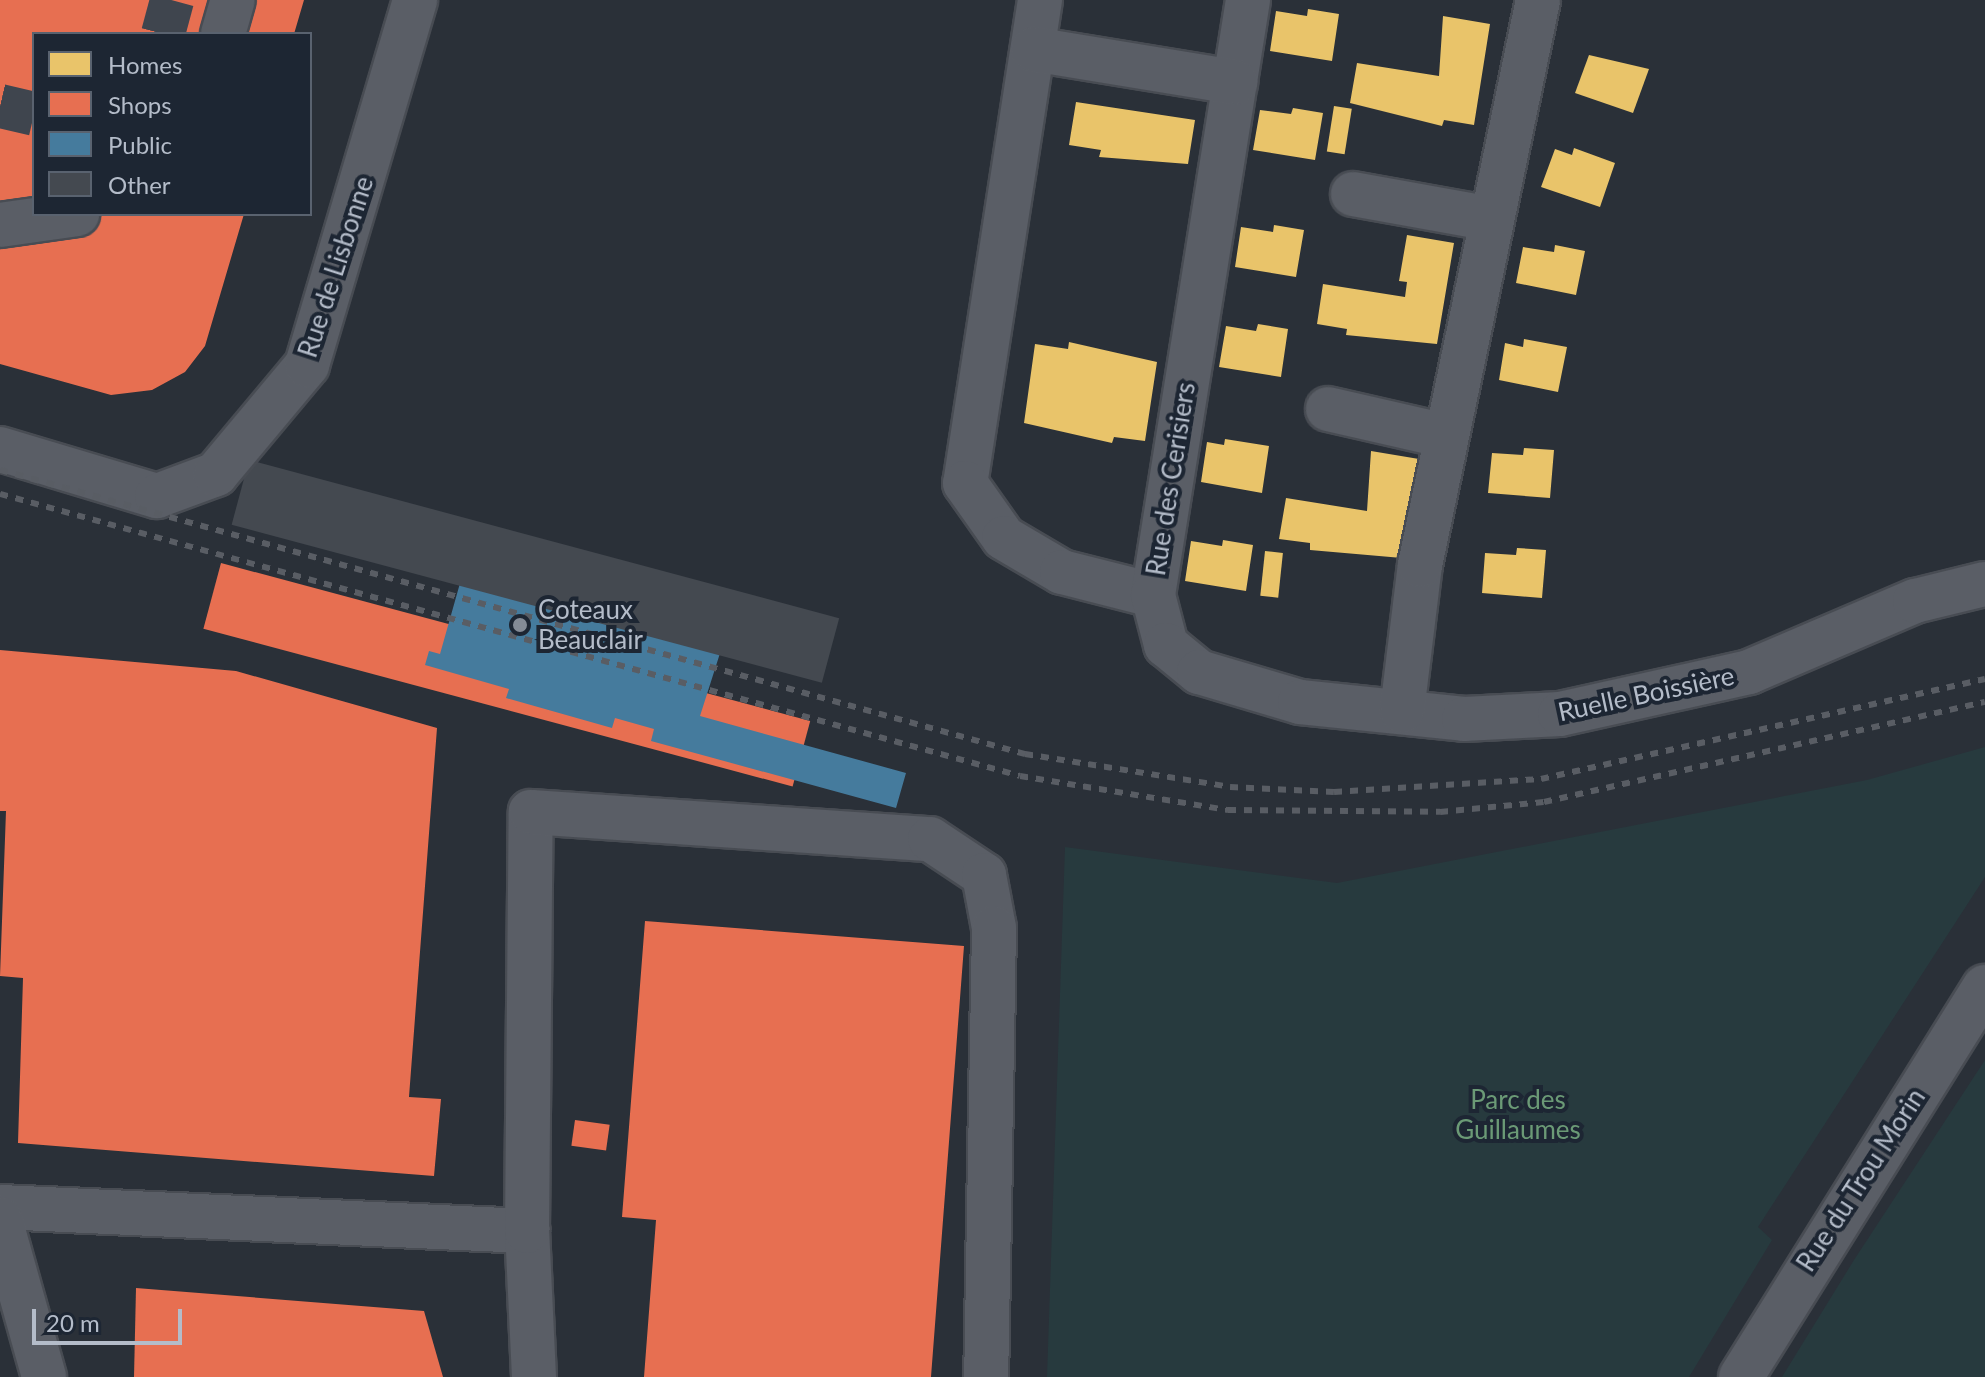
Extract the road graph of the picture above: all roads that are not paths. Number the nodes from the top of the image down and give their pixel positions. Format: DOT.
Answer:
graph roads {
  1 [pos="233,0"];
  2 [pos="415,0"];
  3 [pos="1040,0"];
  4 [pos="1248,0"];
  5 [pos="1538,0"];
  6 [pos="224,32"];
  7 [pos="1033,49"];
  8 [pos="1235,82"];
  9 [pos="1353,194"];
  10 [pos="63,216"];
  11 [pos="1492,219"];
  12 [pos="0,225"];
  13 [pos="1328,409"];
  14 [pos="1446,436"];
  15 [pos="0,449"];
  16 [pos="1985,584"];
  17 [pos="1153,595"];
  18 [pos="1402,711"];
  19 [pos="1985,987"];
  20 [pos="0,1207"];
  21 [pos="0,1219"];
  22 [pos="527,1231"];
  23 [pos="44,1377"];
  24 [pos="534,1377"];
  25 [pos="986,1377"];
  26 [pos="1741,1377"];
  1 -- 6 [label="street"];
  2 -- 15 [label="street, Rue de Lisbonne"];
  3 -- 7 [label="street, Rue des Cerisiers"];
  4 -- 8 [label="street, Rue des Cerisiers"];
  5 -- 11 [label="street"];
  7 -- 8 [label="street"];
  7 -- 17 [label="street, Rue des Cerisiers"];
  8 -- 17 [label="street, Rue des Cerisiers"];
  9 -- 11 [label="street"];
  10 -- 12 [label="street"];
  11 -- 14 [label="street"];
  13 -- 14 [label="street"];
  14 -- 18 [label="street"];
  16 -- 18 [label="street, Ruelle Boissière"];
  17 -- 18 [label="street, Ruelle Boissière"];
  19 -- 26 [label="street, Rue du Trou Morin"];
  20 -- 22 [label="street"];
  21 -- 23 [label="street"];
  22 -- 24 [label="street"];
  22 -- 25 [label="street"];
}
